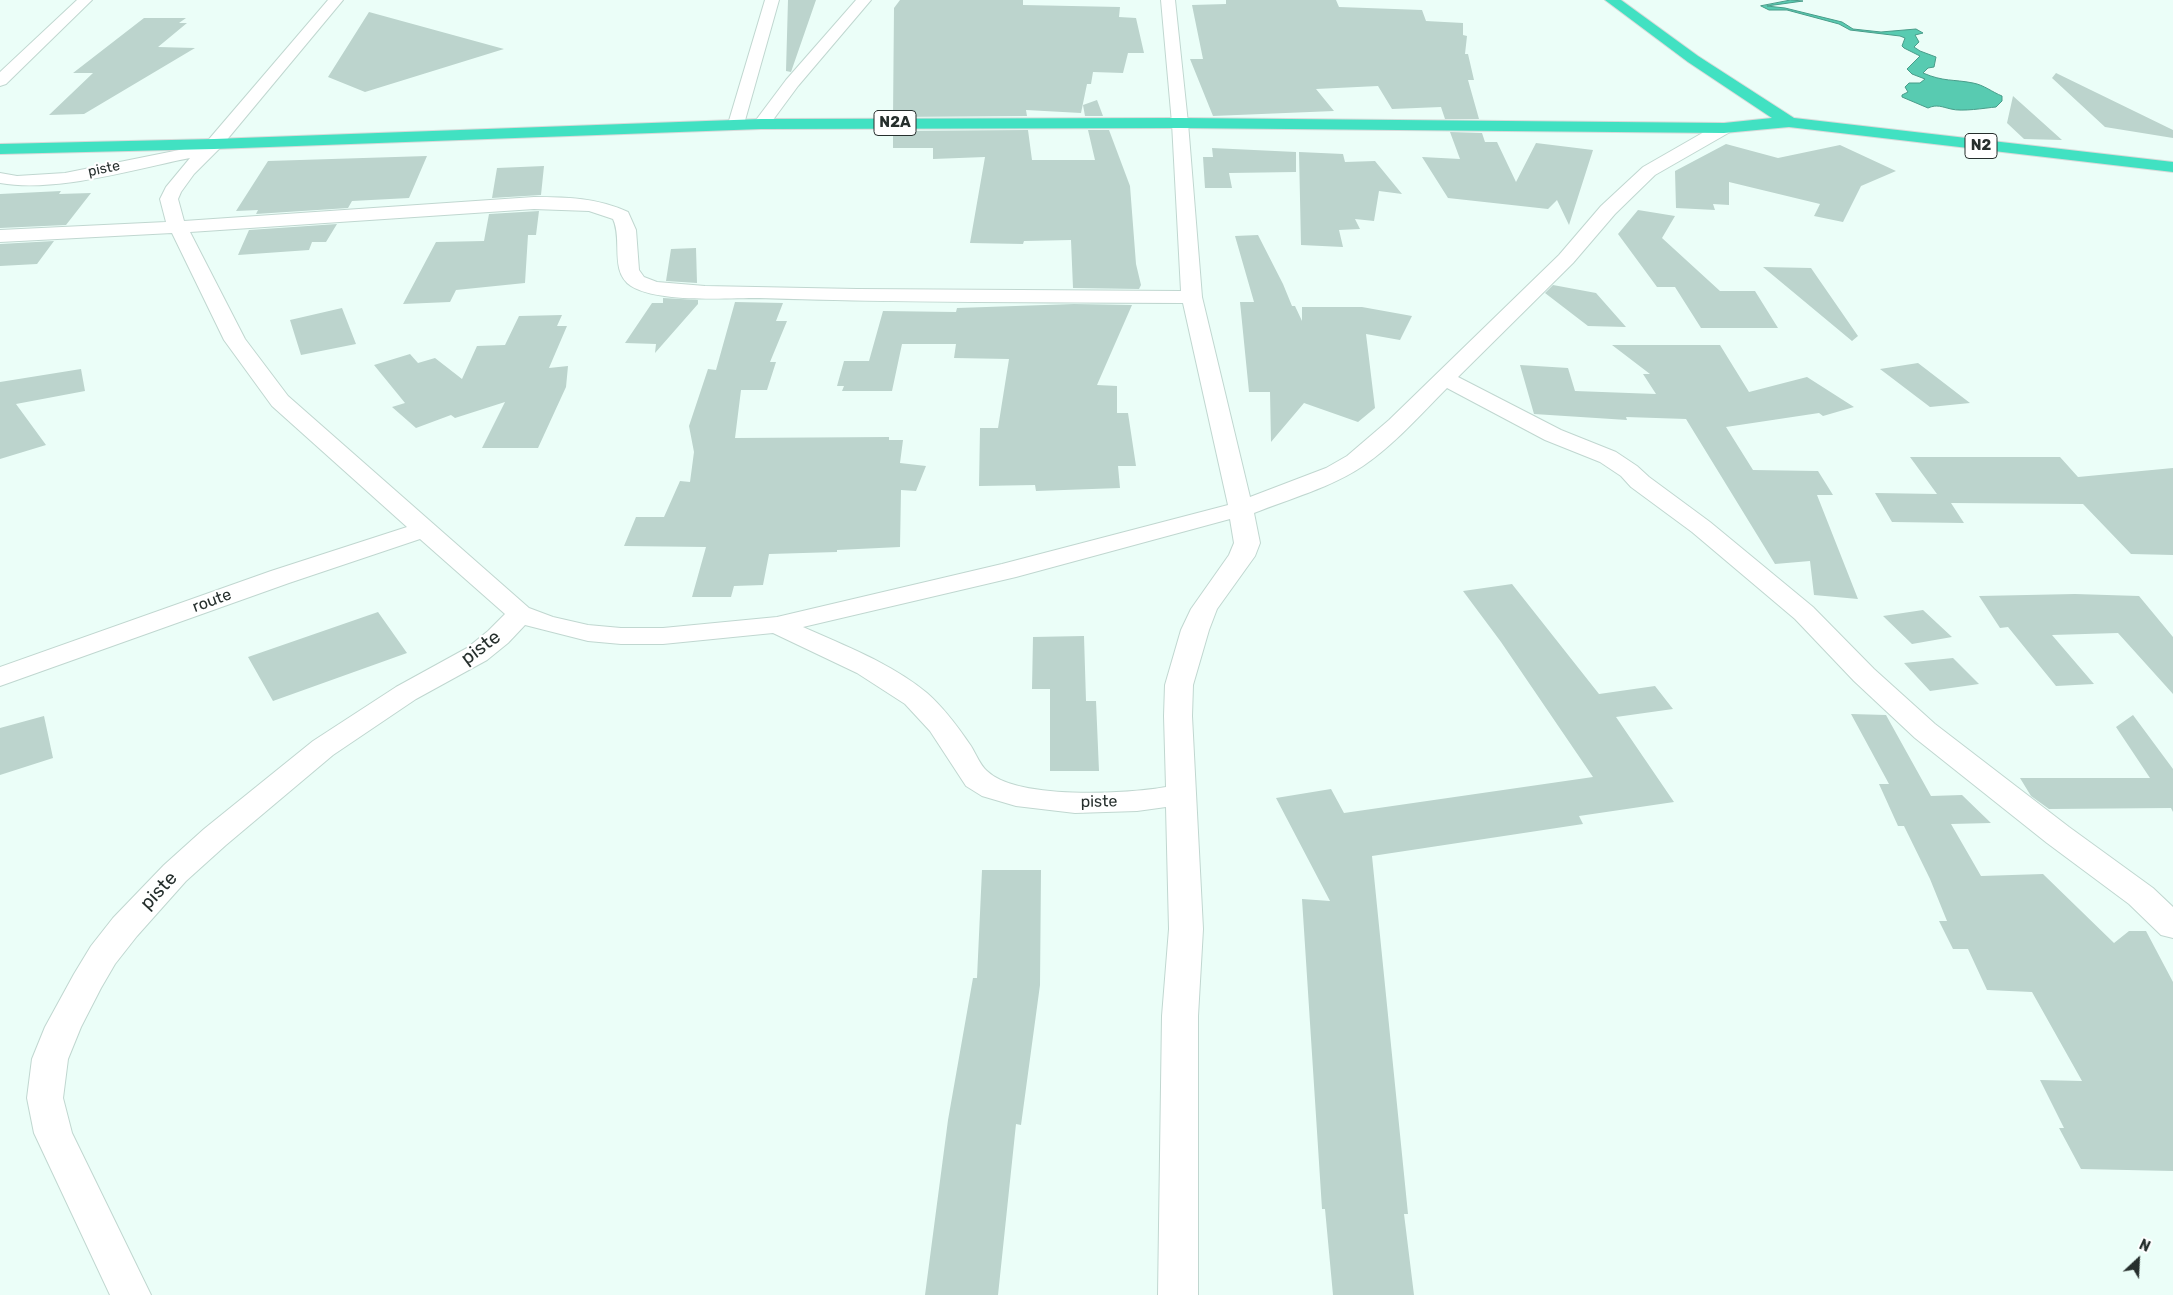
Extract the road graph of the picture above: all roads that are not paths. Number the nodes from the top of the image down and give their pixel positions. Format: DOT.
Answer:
graph roads {
  1 [pos="85,0"];
  2 [pos="336,0"];
  3 [pos="772,0"];
  4 [pos="864,0"];
  5 [pos="1168,0"];
  6 [pos="1612,0"];
  7 [pos="0,81"];
  8 [pos="1789,122"];
  9 [pos="1180,123"];
  10 [pos="736,124"];
  11 [pos="761,124"];
  12 [pos="1724,128"];
  13 [pos="211,146"];
  14 [pos="0,148"];
  15 [pos="2173,167"];
  16 [pos="0,178"];
  17 [pos="178,227"];
  18 [pos="0,236"];
  19 [pos="1192,297"];
  20 [pos="1444,378"];
  21 [pos="1241,509"];
  22 [pos="425,529"];
  23 [pos="520,614"];
  24 [pos="777,625"];
  25 [pos="0,676"];
  26 [pos="1181,794"];
  27 [pos="2173,926"];
  28 [pos="131,1295"];
  29 [pos="1178,1295"];
  1 -- 7 [label="street"];
  2 -- 13 [label="street"];
  3 -- 10 [label="street"];
  4 -- 11 [label="street"];
  5 -- 9 [label="street"];
  6 -- 8 [label="highway, N2"];
  8 -- 12 [label="highway, N2A"];
  8 -- 15 [label="highway, N2"];
  9 -- 11 [label="highway, N2A"];
  9 -- 12 [label="highway, N2A"];
  9 -- 19 [label="street"];
  10 -- 11 [label="highway, N2A"];
  10 -- 13 [label="highway, N2A"];
  12 -- 20 [label="street"];
  13 -- 14 [label="highway, N2A"];
  13 -- 16 [label="street, piste"];
  13 -- 17 [label="street"];
  17 -- 18 [label="street"];
  17 -- 19 [label="street"];
  17 -- 22 [label="street"];
  19 -- 21 [label="street"];
  20 -- 21 [label="street"];
  20 -- 27 [label="street"];
  21 -- 24 [label="street"];
  21 -- 26 [label="street"];
  22 -- 23 [label="street"];
  22 -- 25 [label="street, route"];
  23 -- 24 [label="street"];
  23 -- 28 [label="street, piste"];
  24 -- 26 [label="street, piste"];
  26 -- 29 [label="street"];
}
